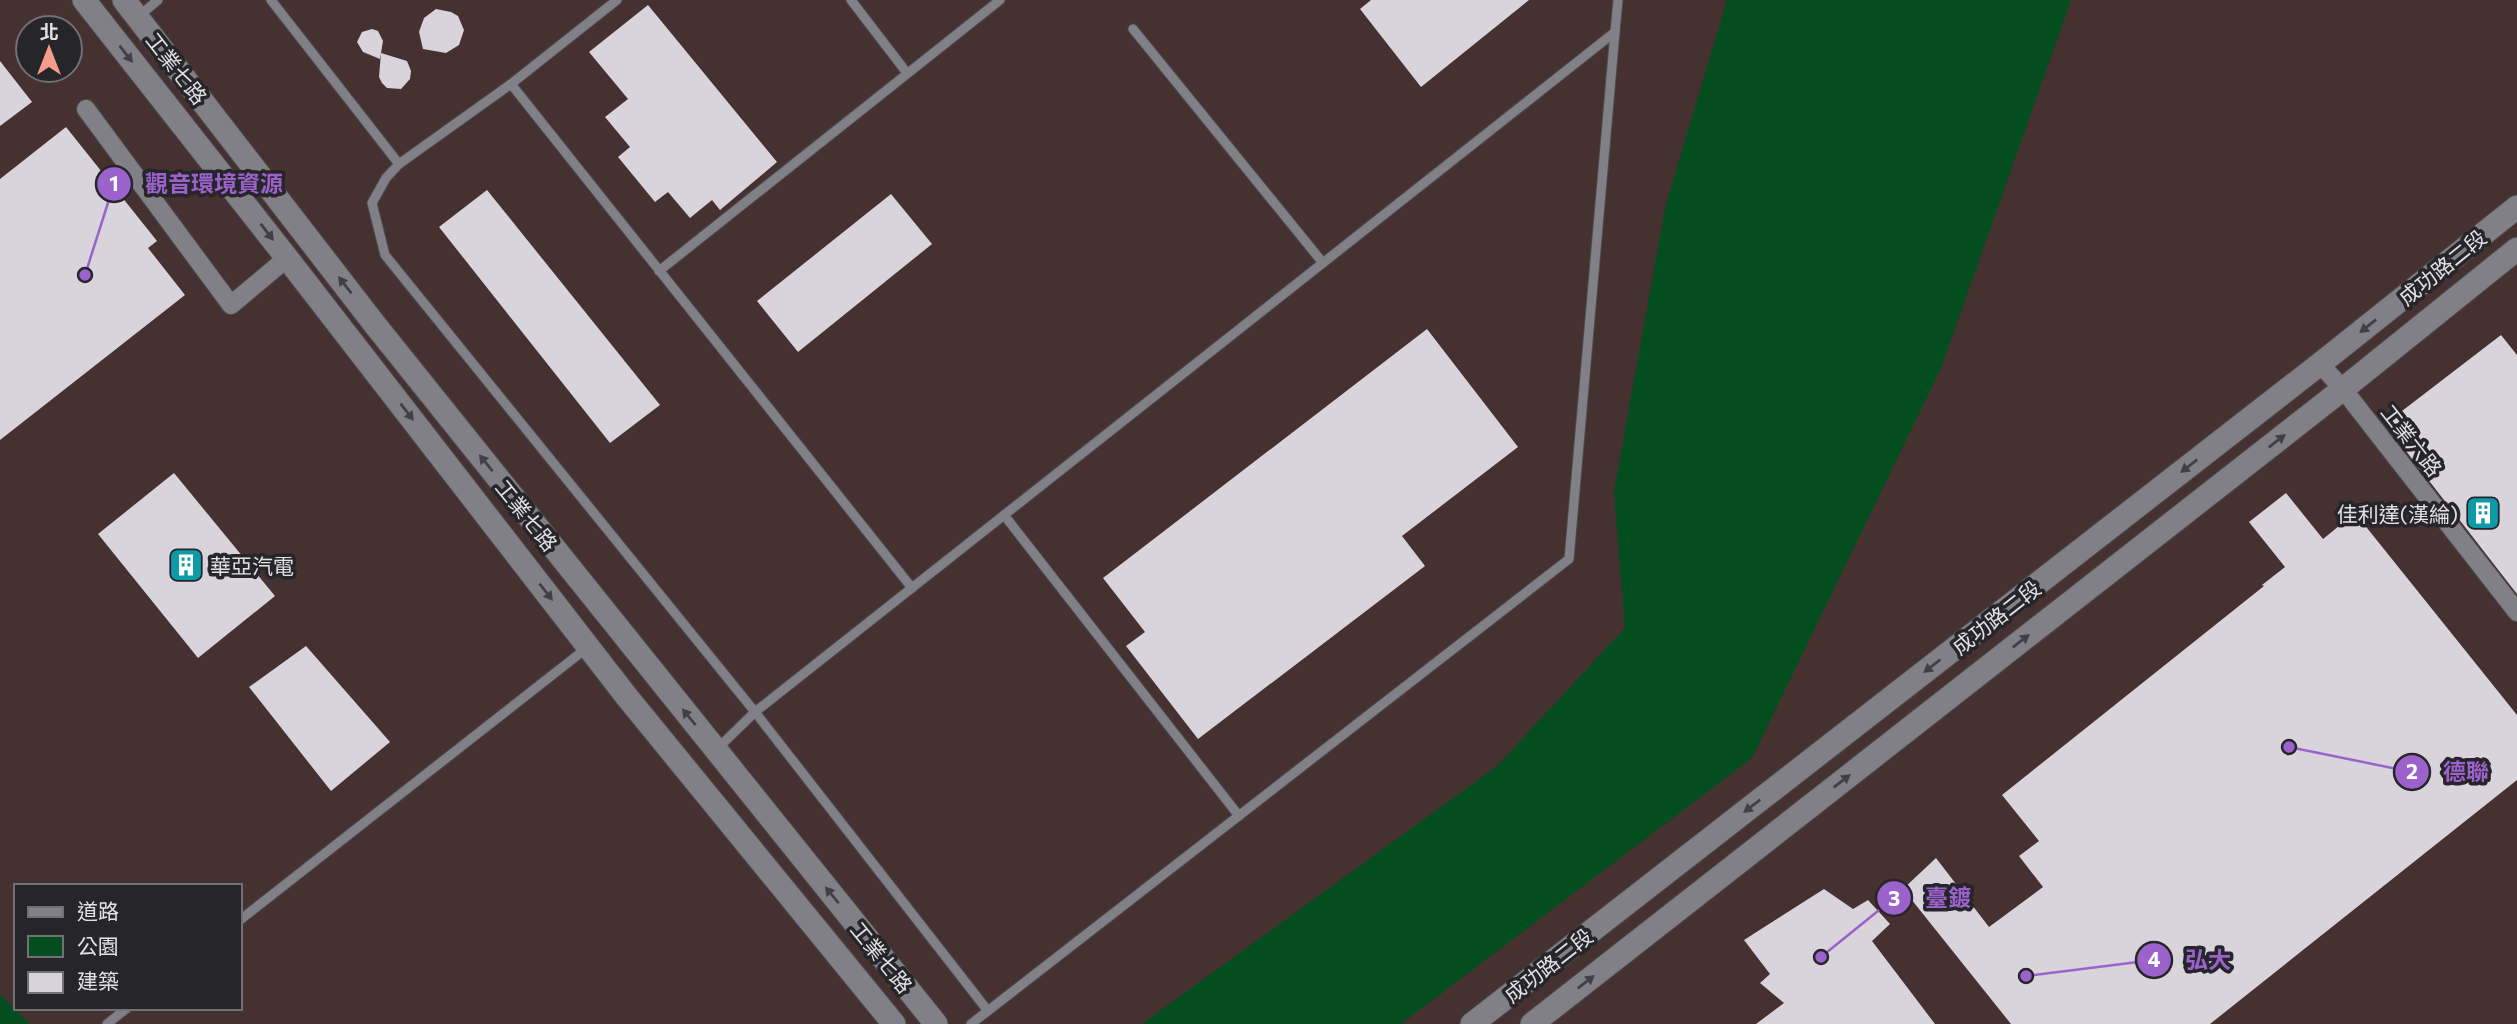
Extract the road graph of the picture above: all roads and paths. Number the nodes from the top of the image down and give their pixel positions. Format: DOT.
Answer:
graph roads {
  1 [pos="84,0"];
  2 [pos="159,0"];
  3 [pos="271,0"];
  4 [pos="617,0"];
  5 [pos="851,0"];
  6 [pos="1000,0"];
  7 [pos="1618,0"];
  8 [pos="131,8"];
  9 [pos="1133,29"];
  10 [pos="1615,32"];
  11 [pos="907,73"];
  12 [pos="511,84"];
  13 [pos="86,108"];
  14 [pos="399,164"];
  15 [pos="2517,207"];
  16 [pos="2517,249"];
  17 [pos="287,258"];
  18 [pos="1323,263"];
  19 [pos="659,271"];
  20 [pos="2320,364"];
  21 [pos="2343,389"];
  22 [pos="1004,515"];
  23 [pos="912,588"];
  24 [pos="2517,612"];
  25 [pos="588,646"];
  26 [pos="755,712"];
  27 [pos="716,750"];
  28 [pos="1239,816"];
  29 [pos="242,918"];
  30 [pos="124,1010"];
  31 [pos="988,1011"];
  32 [pos="107,1024"];
  33 [pos="894,1024"];
  34 [pos="936,1024"];
  35 [pos="971,1024"];
  36 [pos="1472,1024"];
  37 [pos="1532,1024"];
  1 -- 17 [label="street, 工業七路, one-way"];
  2 -- 8 [label="lane"];
  3 -- 14 [label="lane"];
  4 -- 12 [label="lane"];
  5 -- 11 [label="lane"];
  6 -- 11 [label="lane"];
  7 -- 10 [label="lane"];
  27 -- 8 [label="street, 工業七路, one-way"];
  9 -- 18 [label="lane"];
  10 -- 18 [label="lane"];
  10 -- 28 [label="lane"];
  11 -- 19 [label="lane"];
  12 -- 14 [label="lane"];
  12 -- 19 [label="lane"];
  13 -- 17 [label="street"];
  14 -- 26 [label="lane"];
  15 -- 20 [label="street, 成功路二段, one-way"];
  16 -- 21 [label="street, 成功路二段"];
  17 -- 25 [label="street, 工業七路, one-way"];
  18 -- 22 [label="lane"];
  19 -- 23 [label="lane"];
  20 -- 21 [label="street, 工業六路"];
  20 -- 36 [label="street, 成功路二段, one-way"];
  21 -- 24 [label="street, 工業六路"];
  37 -- 21 [label="street, 成功路二段, one-way"];
  22 -- 23 [label="lane"];
  22 -- 28 [label="lane"];
  23 -- 26 [label="lane"];
  25 -- 29 [label="lane"];
  25 -- 33 [label="street, 工業七路"];
  26 -- 27 [label="lane"];
  26 -- 31 [label="lane"];
  34 -- 27 [label="street, 工業七路, one-way"];
  28 -- 31 [label="lane"];
  30 -- 32 [label="lane"];
  31 -- 35 [label="lane"];
}
